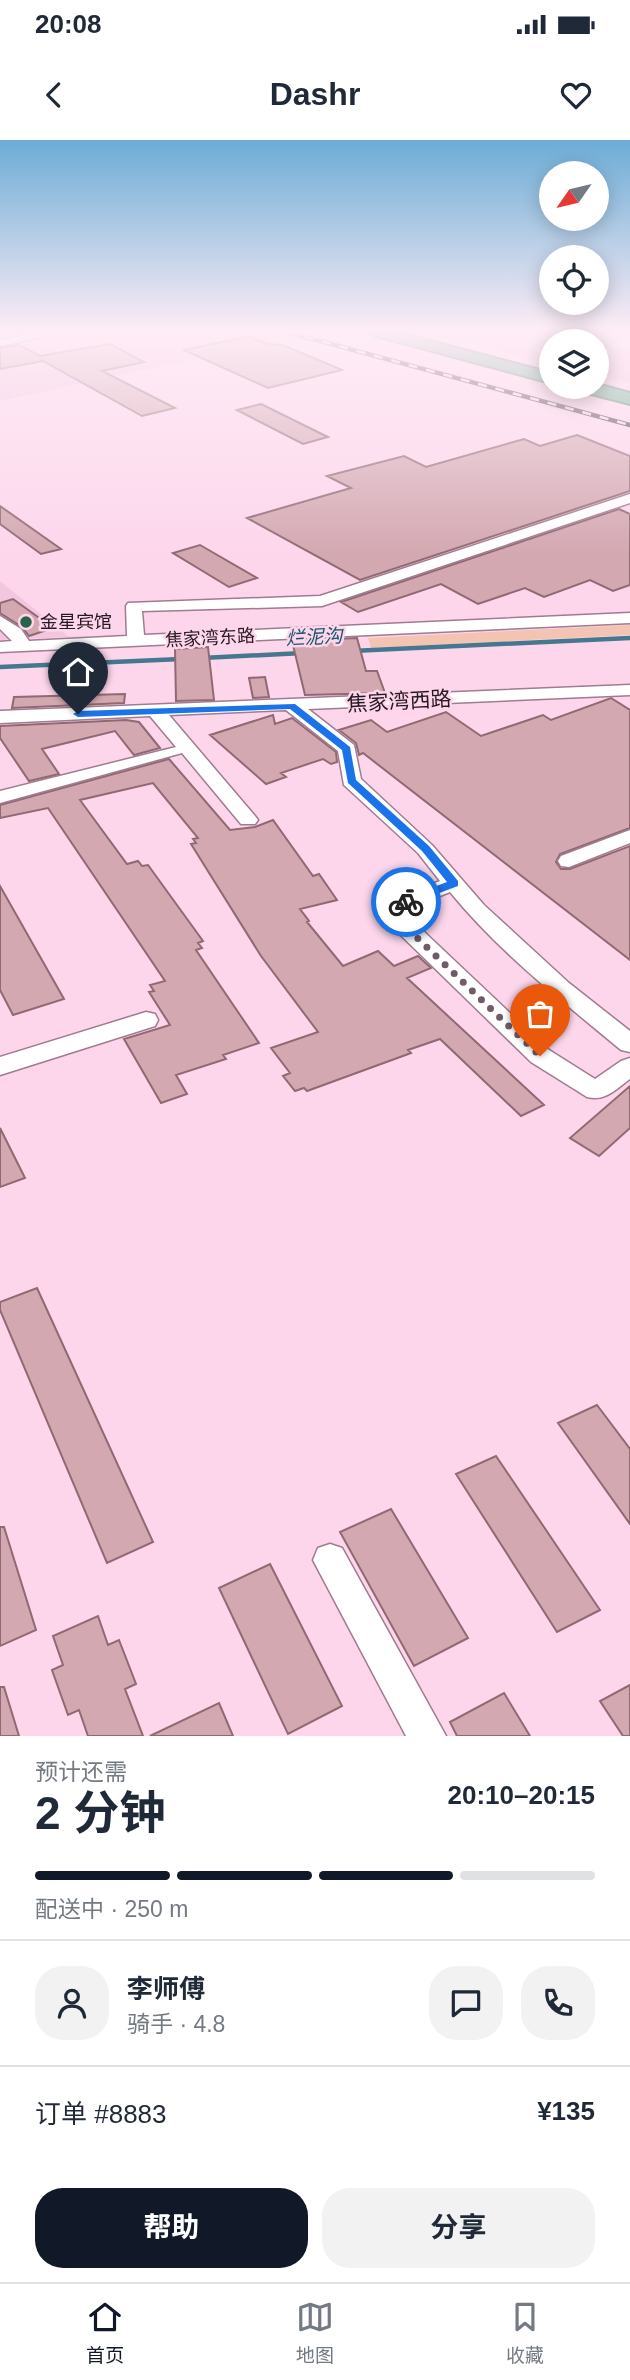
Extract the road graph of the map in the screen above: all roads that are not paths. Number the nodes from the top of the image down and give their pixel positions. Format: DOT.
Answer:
graph roads {
  1 [pos="630,498"];
  2 [pos="630,618"];
  3 [pos="0,621"];
  4 [pos="136,642"];
  5 [pos="24,646"];
  6 [pos="0,647"];
  7 [pos="630,690"];
  8 [pos="292,706"];
  9 [pos="156,711"];
  10 [pos="0,717"];
  11 [pos="173,752"];
  12 [pos="0,797"];
  13 [pos="248,820"];
  14 [pos="630,836"];
  15 [pos="569,861"];
  16 [pos="454,883"];
  17 [pos="146,1020"];
  18 [pos="630,1044"];
  19 [pos="0,1066"];
  20 [pos="630,1067"];
  21 [pos="330,1560"];
  22 [pos="427,1736"];
  1 -- 4 [label="lane"];
  2 -- 4 [label="street, 焦家湾东路"];
  3 -- 5 [label="street"];
  4 -- 5 [label="street, 焦家湾东路"];
  5 -- 6 [label="street, 焦家湾东路"];
  7 -- 8 [label="street, 焦家湾西路"];
  8 -- 9 [label="street, 焦家湾西路"];
  8 -- 16 [label="street"];
  9 -- 10 [label="street, 焦家湾西路"];
  9 -- 13 [label="lane"];
  11 -- 12 [label="street"];
  14 -- 15 [label="street"];
  16 -- 18 [label="street"];
  16 -- 20 [label="street"];
  17 -- 19 [label="street"];
  21 -- 22 [label="street"];
}
